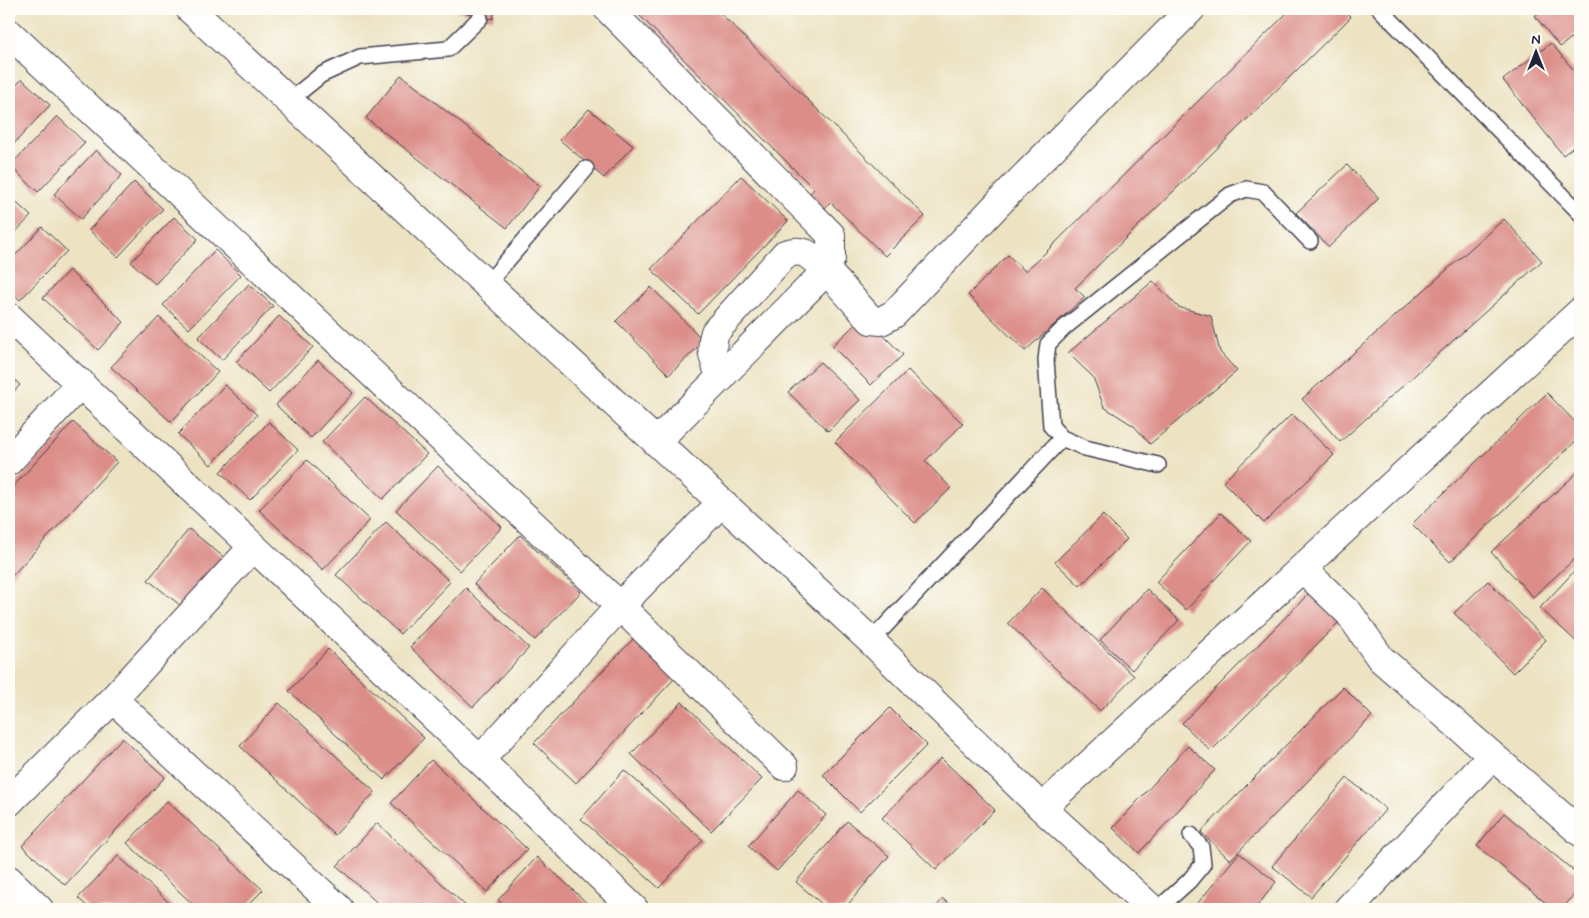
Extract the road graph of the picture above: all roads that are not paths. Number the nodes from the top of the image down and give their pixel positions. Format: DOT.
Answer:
graph roads {
  1 [pos="190,9"];
  2 [pos="608,9"];
  3 [pos="1191,9"];
  4 [pos="1380,9"];
  5 [pos="480,18"];
  6 [pos="9,34"];
  7 [pos="290,100"];
  8 [pos="586,169"];
  9 [pos="1580,213"];
  10 [pos="1310,241"];
  11 [pos="826,271"];
  12 [pos="487,284"];
  13 [pos="1580,312"];
  14 [pos="9,317"];
  15 [pos="721,378"];
  16 [pos="81,383"];
  17 [pos="1062,438"];
  18 [pos="656,442"];
  19 [pos="9,461"];
  20 [pos="1158,465"];
  21 [pos="721,503"];
  22 [pos="252,548"];
  23 [pos="1303,569"];
  24 [pos="620,606"];
  25 [pos="871,641"];
  26 [pos="113,699"];
  27 [pos="1492,756"];
  28 [pos="480,760"];
  29 [pos="784,766"];
  30 [pos="9,802"];
  31 [pos="1042,808"];
  32 [pos="1580,832"];
  33 [pos="1191,835"];
  34 [pos="9,880"];
  35 [pos="39,909"];
  36 [pos="339,909"];
  37 [pos="634,909"];
  38 [pos="1152,909"];
  39 [pos="1158,909"];
  40 [pos="1348,909"];
  1 -- 7 [label="street"];
  2 -- 11 [label="street"];
  3 -- 11 [label="street"];
  4 -- 9 [label="lane"];
  5 -- 7 [label="lane"];
  6 -- 24 [label="street"];
  7 -- 12 [label="street"];
  8 -- 12 [label="lane"];
  10 -- 17 [label="lane"];
  11 -- 15 [label="street"];
  11 -- 15 [label="street"];
  12 -- 18 [label="street"];
  13 -- 23 [label="street"];
  14 -- 16 [label="street"];
  15 -- 18 [label="street"];
  16 -- 19 [label="street"];
  16 -- 22 [label="street"];
  17 -- 20 [label="lane"];
  17 -- 25 [label="lane"];
  18 -- 21 [label="street"];
  21 -- 24 [label="street"];
  21 -- 25 [label="street"];
  22 -- 26 [label="street"];
  22 -- 28 [label="street"];
  23 -- 27 [label="street"];
  23 -- 31 [label="street"];
  24 -- 28 [label="street"];
  24 -- 29 [label="street"];
  25 -- 31 [label="street"];
  26 -- 30 [label="street"];
  26 -- 36 [label="street"];
  27 -- 32 [label="street"];
  27 -- 40 [label="street"];
  28 -- 37 [label="street"];
  31 -- 38 [label="street"];
  33 -- 39 [label="lane"];
  34 -- 35 [label="street"];
}
